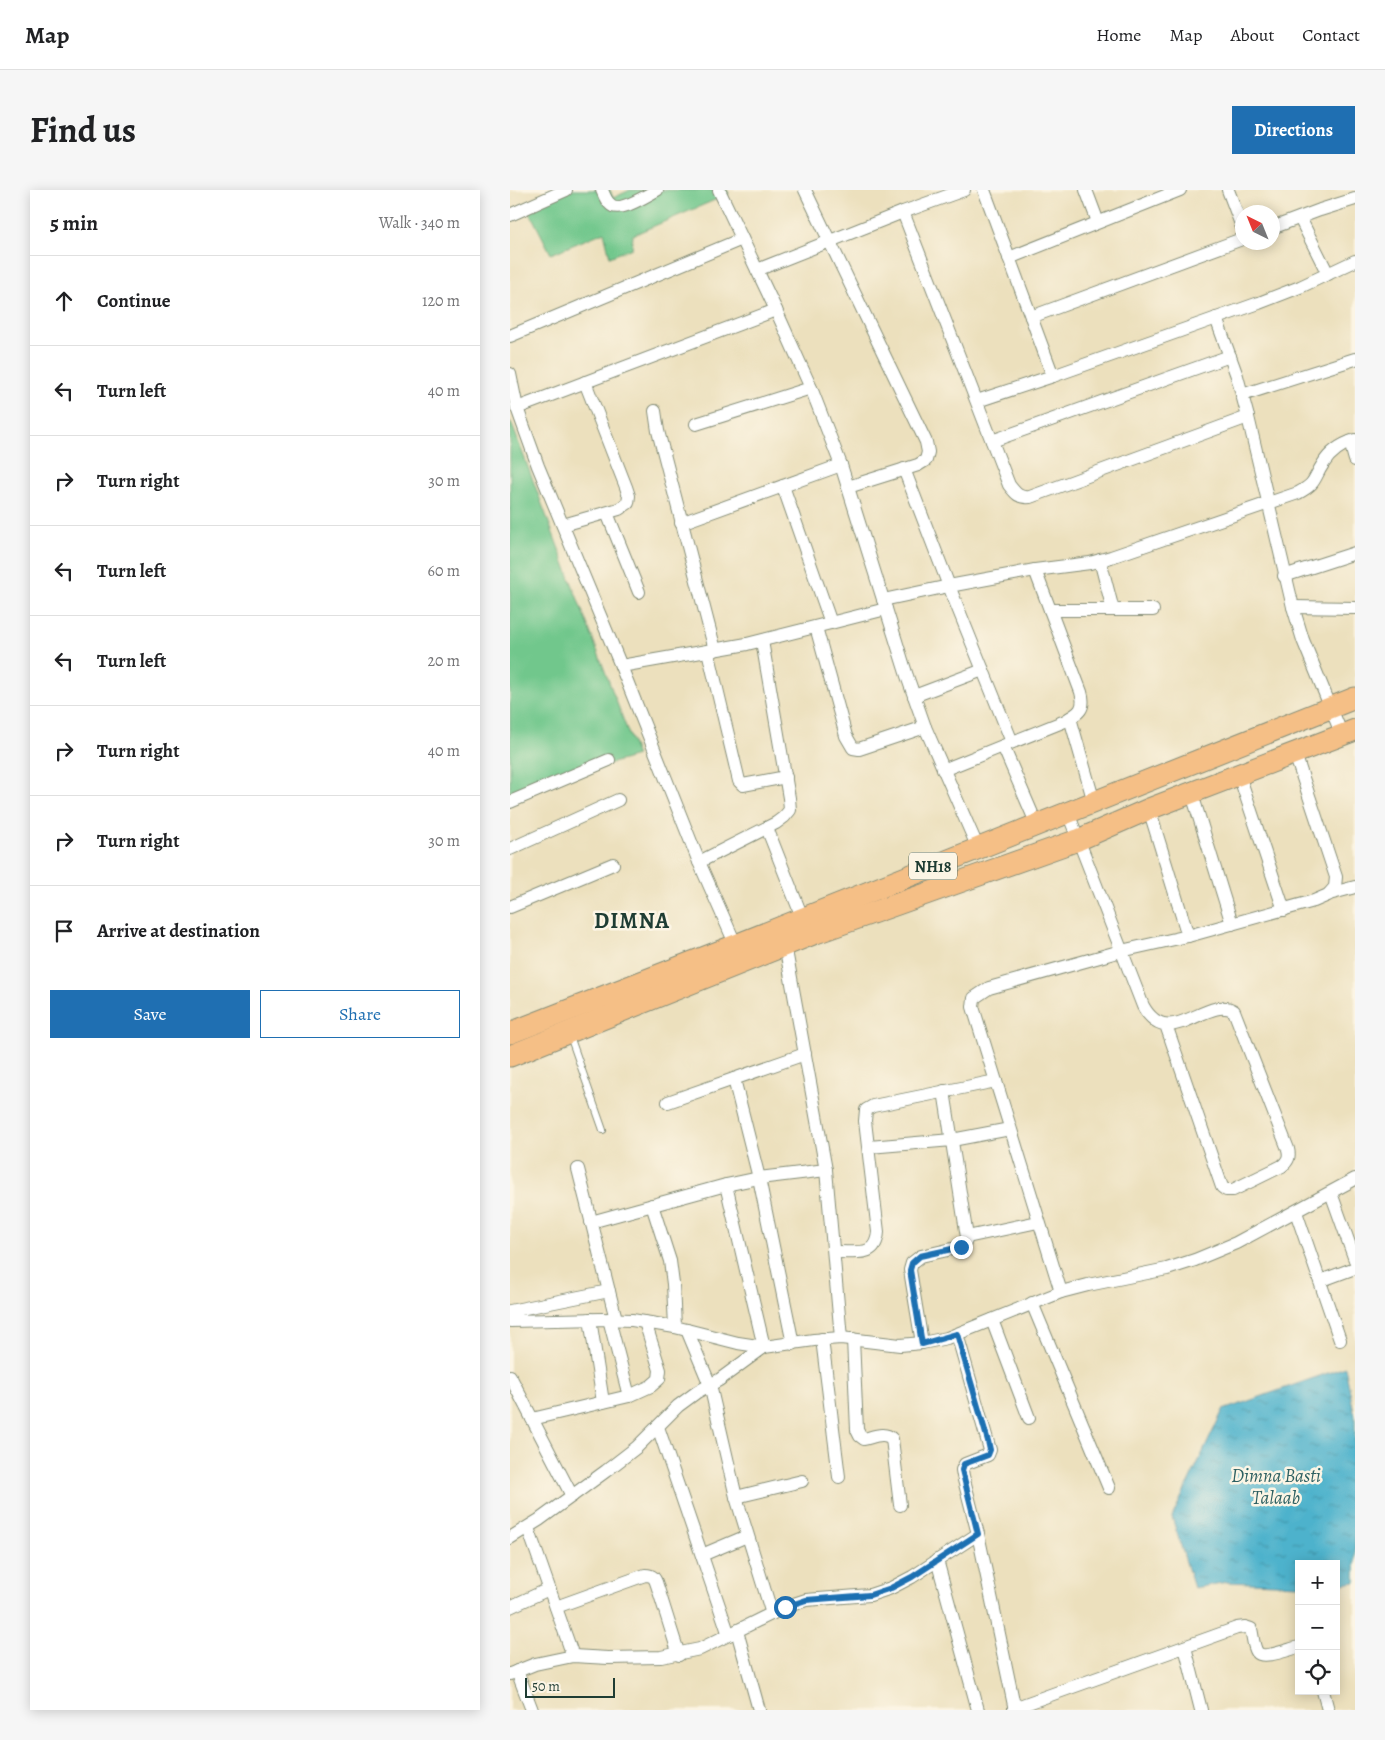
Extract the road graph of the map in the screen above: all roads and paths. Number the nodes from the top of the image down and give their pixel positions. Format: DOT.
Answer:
graph roads {
  1 [pos="566,190"];
  2 [pos="602,190"];
  3 [pos="657,190"];
  4 [pos="804,190"];
  5 [pos="964,190"];
  6 [pos="984,190"];
  7 [pos="1086,190"];
  8 [pos="1180,190"];
  9 [pos="1228,190"];
  10 [pos="1352,190"];
  11 [pos="722,191"];
  12 [pos="1355,198"];
  13 [pos="1235,208"];
  14 [pos="903,212"];
  15 [pos="510,215"];
  16 [pos="1300,218"];
  17 [pos="1098,222"];
  18 [pos="1280,225"];
  19 [pos="742,238"];
  20 [pos="828,241"];
  21 [pos="1235,242"];
  22 [pos="1009,258"];
  23 [pos="1355,260"];
  24 [pos="757,270"];
  25 [pos="1328,274"];
  26 [pos="776,310"];
  27 [pos="1031,317"];
  28 [pos="1216,318"];
  29 [pos="510,336"];
  30 [pos="1230,356"];
  31 [pos="1355,359"];
  32 [pos="510,374"];
  33 [pos="1053,376"];
  34 [pos="585,382"];
  35 [pos="811,388"];
  36 [pos="1242,396"];
  37 [pos="977,401"];
  38 [pos="517,408"];
  39 [pos="654,411"];
  40 [pos="1248,417"];
  41 [pos="696,424"];
  42 [pos="992,441"];
  43 [pos="1352,441"];
  44 [pos="1355,460"];
  45 [pos="842,465"];
  46 [pos="904,469"];
  47 [pos="783,486"];
  48 [pos="848,487"];
  49 [pos="1268,503"];
  50 [pos="607,513"];
  51 [pos="681,523"];
  52 [pos="562,525"];
  53 [pos="1355,553"];
  54 [pos="1100,560"];
  55 [pos="1035,570"];
  56 [pos="1284,576"];
  57 [pos="949,586"];
  58 [pos="639,592"];
  59 [pos="884,605"];
  60 [pos="1292,607"];
  61 [pos="1355,608"];
  62 [pos="1050,610"];
  63 [pos="1113,610"];
  64 [pos="1153,610"];
  65 [pos="831,623"];
  66 [pos="816,627"];
  67 [pos="762,641"];
  68 [pos="711,650"];
  69 [pos="621,666"];
  70 [pos="983,670"];
  71 [pos="914,696"];
  72 [pos="1355,698"];
  73 [pos="1332,707"];
  74 [pos="1070,718"];
  75 [pos="925,727"];
  76 [pos="1349,733"];
  77 [pos="1008,744"];
  78 [pos="1295,754"];
  79 [pos="609,760"];
  80 [pos="943,770"];
  81 [pos="1239,775"];
  82 [pos="786,777"];
  83 [pos="1192,794"];
  84 [pos="618,800"];
  85 [pos="510,802"];
  86 [pos="1094,802"];
  87 [pos="1149,809"];
  88 [pos="1068,813"];
  89 [pos="1037,825"];
  90 [pos="767,828"];
  91 [pos="1078,840"];
  92 [pos="978,848"];
  93 [pos="510,849"];
  94 [pos="699,862"];
  95 [pos="613,864"];
  96 [pos="1355,887"];
  97 [pos="1328,895"];
  98 [pos="510,907"];
  99 [pos="1284,910"];
  100 [pos="802,917"];
  101 [pos="1232,924"];
  102 [pos="1188,936"];
  103 [pos="784,945"];
  104 [pos="1121,951"];
  105 [pos="740,953"];
  106 [pos="1166,1025"];
  107 [pos="569,1032"];
  108 [pos="510,1033"];
  109 [pos="804,1054"];
  110 [pos="510,1056"];
  111 [pos="734,1079"];
  112 [pos="996,1081"];
  113 [pos="944,1092"];
  114 [pos="668,1102"];
  115 [pos="1010,1129"];
  116 [pos="603,1130"];
  117 [pos="952,1140"];
  118 [pos="869,1147"];
  119 [pos="578,1169"];
  120 [pos="826,1170"];
  121 [pos="759,1178"];
  122 [pos="1355,1179"];
  123 [pos="726,1185"];
  124 [pos="1330,1193"];
  125 [pos="652,1205"];
  126 [pos="1296,1212"];
  127 [pos="592,1222"];
  128 [pos="1038,1222"];
  129 [pos="967,1237"];
  130 [pos="834,1252"];
  131 [pos="1355,1260"];
  132 [pos="1355,1268"];
  133 [pos="1320,1281"];
  134 [pos="609,1291"];
  135 [pos="1061,1292"];
  136 [pos="1032,1303"];
  137 [pos="510,1311"];
  138 [pos="590,1319"];
  139 [pos="613,1319"];
  140 [pos="992,1320"];
  141 [pos="510,1321"];
  142 [pos="645,1322"];
  143 [pos="681,1329"];
  144 [pos="957,1334"];
  145 [pos="847,1338"];
  146 [pos="822,1339"];
  147 [pos="1340,1340"];
  148 [pos="793,1344"];
  149 [pos="922,1344"];
  150 [pos="764,1347"];
  151 [pos="510,1376"];
  152 [pos="710,1385"];
  153 [pos="629,1396"];
  154 [pos="604,1402"];
  155 [pos="1029,1418"];
  156 [pos="532,1420"];
  157 [pos="658,1427"];
  158 [pos="839,1477"];
  159 [pos="802,1481"];
  160 [pos="1109,1488"];
  161 [pos="572,1496"];
  162 [pos="736,1497"];
  163 [pos="900,1505"];
  164 [pos="528,1528"];
  165 [pos="978,1534"];
  166 [pos="747,1536"];
  167 [pos="510,1538"];
  168 [pos="702,1555"];
  169 [pos="937,1560"];
  170 [pos="549,1589"];
  171 [pos="510,1607"];
  172 [pos="556,1607"];
  173 [pos="772,1614"];
  174 [pos="733,1633"];
  175 [pos="1185,1647"];
  176 [pos="1295,1649"];
  177 [pos="679,1654"];
  178 [pos="573,1656"];
  179 [pos="513,1672"];
  180 [pos="1324,1695"];
  181 [pos="1015,1709"];
  182 [pos="532,1710"];
  183 [pos="759,1710"];
  184 [pos="978,1710"];
  185 [pos="1201,1710"];
  186 [pos="1328,1710"];
  1 -- 15 [label="street"];
  2 -- 3 [label="street"];
  4 -- 20 [label="street"];
  5 -- 14 [label="street"];
  6 -- 22 [label="street"];
  7 -- 17 [label="street"];
  8 -- 17 [label="street"];
  9 -- 13 [label="street"];
  10 -- 12 [label="street"];
  11 -- 19 [label="street"];
  12 -- 16 [label="street"];
  14 -- 20 [label="street"];
  14 -- 37 [label="street"];
  16 -- 18 [label="street"];
  16 -- 25 [label="street"];
  17 -- 22 [label="street"];
  19 -- 24 [label="street"];
  19 -- 29 [label="street"];
  20 -- 24 [label="street"];
  20 -- 46 [label="street"];
  21 -- 27 [label="street"];
  22 -- 27 [label="street"];
  23 -- 25 [label="street"];
  24 -- 26 [label="street"];
  25 -- 28 [label="street"];
  26 -- 34 [label="street"];
  26 -- 35 [label="street"];
  27 -- 33 [label="street"];
  28 -- 30 [label="street"];
  28 -- 33 [label="street"];
  30 -- 36 [label="street"];
  30 -- 42 [label="street"];
  31 -- 36 [label="street"];
  32 -- 38 [label="street"];
  33 -- 37 [label="street"];
  34 -- 38 [label="street"];
  34 -- 50 [label="street"];
  35 -- 41 [label="street"];
  35 -- 45 [label="street"];
  36 -- 40 [label="street"];
  37 -- 42 [label="street"];
  38 -- 52 [label="street"];
  39 -- 51 [label="street"];
  40 -- 42 [label="street"];
  40 -- 49 [label="street"];
  43 -- 44 [label="street"];
  43 -- 49 [label="street"];
  45 -- 47 [label="street"];
  45 -- 48 [label="street"];
  46 -- 48 [label="street"];
  46 -- 57 [label="street"];
  47 -- 51 [label="street"];
  47 -- 65 [label="street"];
  48 -- 59 [label="street"];
  49 -- 54 [label="street"];
  49 -- 56 [label="street"];
  50 -- 52 [label="street"];
  50 -- 58 [label="street"];
  51 -- 68 [label="street"];
  52 -- 69 [label="street"];
  53 -- 56 [label="street"];
  54 -- 55 [label="street"];
  54 -- 63 [label="street"];
  55 -- 57 [label="street"];
  55 -- 62 [label="street"];
  56 -- 60 [label="street"];
  57 -- 59 [label="street"];
  57 -- 70 [label="street"];
  59 -- 65 [label="street"];
  59 -- 71 [label="street"];
  60 -- 61 [label="street"];
  60 -- 73 [label="street"];
  62 -- 63 [label="street"];
  62 -- 74 [label="street"];
  63 -- 64 [label="street"];
  65 -- 66 [label="street"];
  66 -- 67 [label="street"];
  66 -- 75 [label="street"];
  67 -- 68 [label="street"];
  67 -- 82 [label="street"];
  68 -- 69 [label="street"];
  68 -- 82 [label="street"];
  69 -- 94 [label="street"];
  70 -- 71 [label="street"];
  70 -- 77 [label="street"];
  71 -- 75 [label="street"];
  72 -- 73 [label="highway, NH18"];
  73 -- 76 [label="street"];
  73 -- 86 [label="highway, NH18"];
  74 -- 77 [label="street"];
  74 -- 86 [label="street"];
  75 -- 80 [label="street"];
  76 -- 78 [label="highway, NH18"];
  77 -- 80 [label="street"];
  77 -- 89 [label="street"];
  78 -- 81 [label="highway, NH18"];
  78 -- 97 [label="street"];
  79 -- 85 [label="street"];
  80 -- 92 [label="street"];
  81 -- 83 [label="highway, NH18"];
  81 -- 99 [label="street"];
  82 -- 90 [label="street"];
  83 -- 87 [label="highway, NH18"];
  83 -- 101 [label="street"];
  84 -- 93 [label="street"];
  86 -- 88 [label="highway, NH18"];
  87 -- 91 [label="highway, NH18"];
  87 -- 102 [label="street"];
  88 -- 89 [label="highway, NH18"];
  88 -- 91 [label="street"];
  89 -- 92 [label="highway, NH18"];
  90 -- 94 [label="street"];
  90 -- 100 [label="street"];
  91 -- 103 [label="highway, NH18"];
  91 -- 104 [label="street"];
  92 -- 100 [label="highway, NH18"];
  94 -- 105 [label="street"];
  95 -- 98 [label="street"];
  96 -- 97 [label="street"];
  97 -- 99 [label="street"];
  99 -- 101 [label="street"];
  100 -- 105 [label="highway, NH18"];
  101 -- 102 [label="street"];
  102 -- 104 [label="street"];
  103 -- 105 [label="highway, NH18"];
  103 -- 109 [label="street"];
  104 -- 106 [label="street"];
  104 -- 112 [label="street"];
  105 -- 107 [label="highway, NH18"];
  105 -- 108 [label="highway, NH18"];
  106 -- 106 [label="street"];
  107 -- 110 [label="highway, NH18"];
  107 -- 116 [label="lane"];
  109 -- 111 [label="street"];
  109 -- 120 [label="street"];
  111 -- 114 [label="street"];
  111 -- 121 [label="street"];
  112 -- 113 [label="street"];
  112 -- 115 [label="street"];
  113 -- 117 [label="street"];
  113 -- 118 [label="street"];
  115 -- 117 [label="street"];
  115 -- 128 [label="street"];
  117 -- 118 [label="street"];
  117 -- 129 [label="street"];
  118 -- 130 [label="street"];
  119 -- 127 [label="street"];
  120 -- 121 [label="street"];
  120 -- 130 [label="street"];
  121 -- 123 [label="street"];
  121 -- 148 [label="street"];
  122 -- 124 [label="street"];
  123 -- 125 [label="street"];
  123 -- 150 [label="street"];
  124 -- 126 [label="street"];
  124 -- 131 [label="street"];
  125 -- 127 [label="street"];
  125 -- 143 [label="street"];
  126 -- 133 [label="street"];
  126 -- 135 [label="street"];
  127 -- 134 [label="street"];
  128 -- 129 [label="street"];
  128 -- 135 [label="street"];
  129 -- 149 [label="street"];
  130 -- 145 [label="street"];
  132 -- 133 [label="street"];
  133 -- 147 [label="street"];
  134 -- 137 [label="street"];
  134 -- 139 [label="street"];
  135 -- 136 [label="street"];
  136 -- 140 [label="street"];
  136 -- 160 [label="street"];
  138 -- 139 [label="street"];
  138 -- 141 [label="street"];
  138 -- 154 [label="street"];
  139 -- 142 [label="street"];
  139 -- 153 [label="street"];
  140 -- 144 [label="street"];
  140 -- 155 [label="street"];
  142 -- 143 [label="street"];
  142 -- 153 [label="street"];
  143 -- 150 [label="street"];
  143 -- 152 [label="street"];
  144 -- 149 [label="street"];
  144 -- 165 [label="street"];
  145 -- 146 [label="street"];
  145 -- 149 [label="street"];
  145 -- 163 [label="street"];
  146 -- 148 [label="street"];
  146 -- 158 [label="street"];
  148 -- 150 [label="street"];
  150 -- 152 [label="street"];
  151 -- 156 [label="street"];
  152 -- 157 [label="street"];
  152 -- 162 [label="street"];
  153 -- 154 [label="street"];
  154 -- 156 [label="street"];
  156 -- 161 [label="street"];
  157 -- 161 [label="street"];
  157 -- 168 [label="street"];
  159 -- 162 [label="street"];
  161 -- 164 [label="street"];
  162 -- 166 [label="street"];
  164 -- 167 [label="street"];
  164 -- 170 [label="street"];
  165 -- 169 [label="street"];
  165 -- 181 [label="street"];
  166 -- 168 [label="street"];
  166 -- 173 [label="street"];
  168 -- 174 [label="street"];
  169 -- 173 [label="street"];
  169 -- 184 [label="street"];
  170 -- 171 [label="street"];
  170 -- 172 [label="street"];
  172 -- 177 [label="street"];
  172 -- 178 [label="street"];
  173 -- 174 [label="street"];
  174 -- 177 [label="street"];
  174 -- 183 [label="street"];
  175 -- 176 [label="street"];
  175 -- 181 [label="street"];
  175 -- 185 [label="street"];
  177 -- 178 [label="street"];
  178 -- 179 [label="street"];
  179 -- 182 [label="street"];
  180 -- 186 [label="street"];
}
